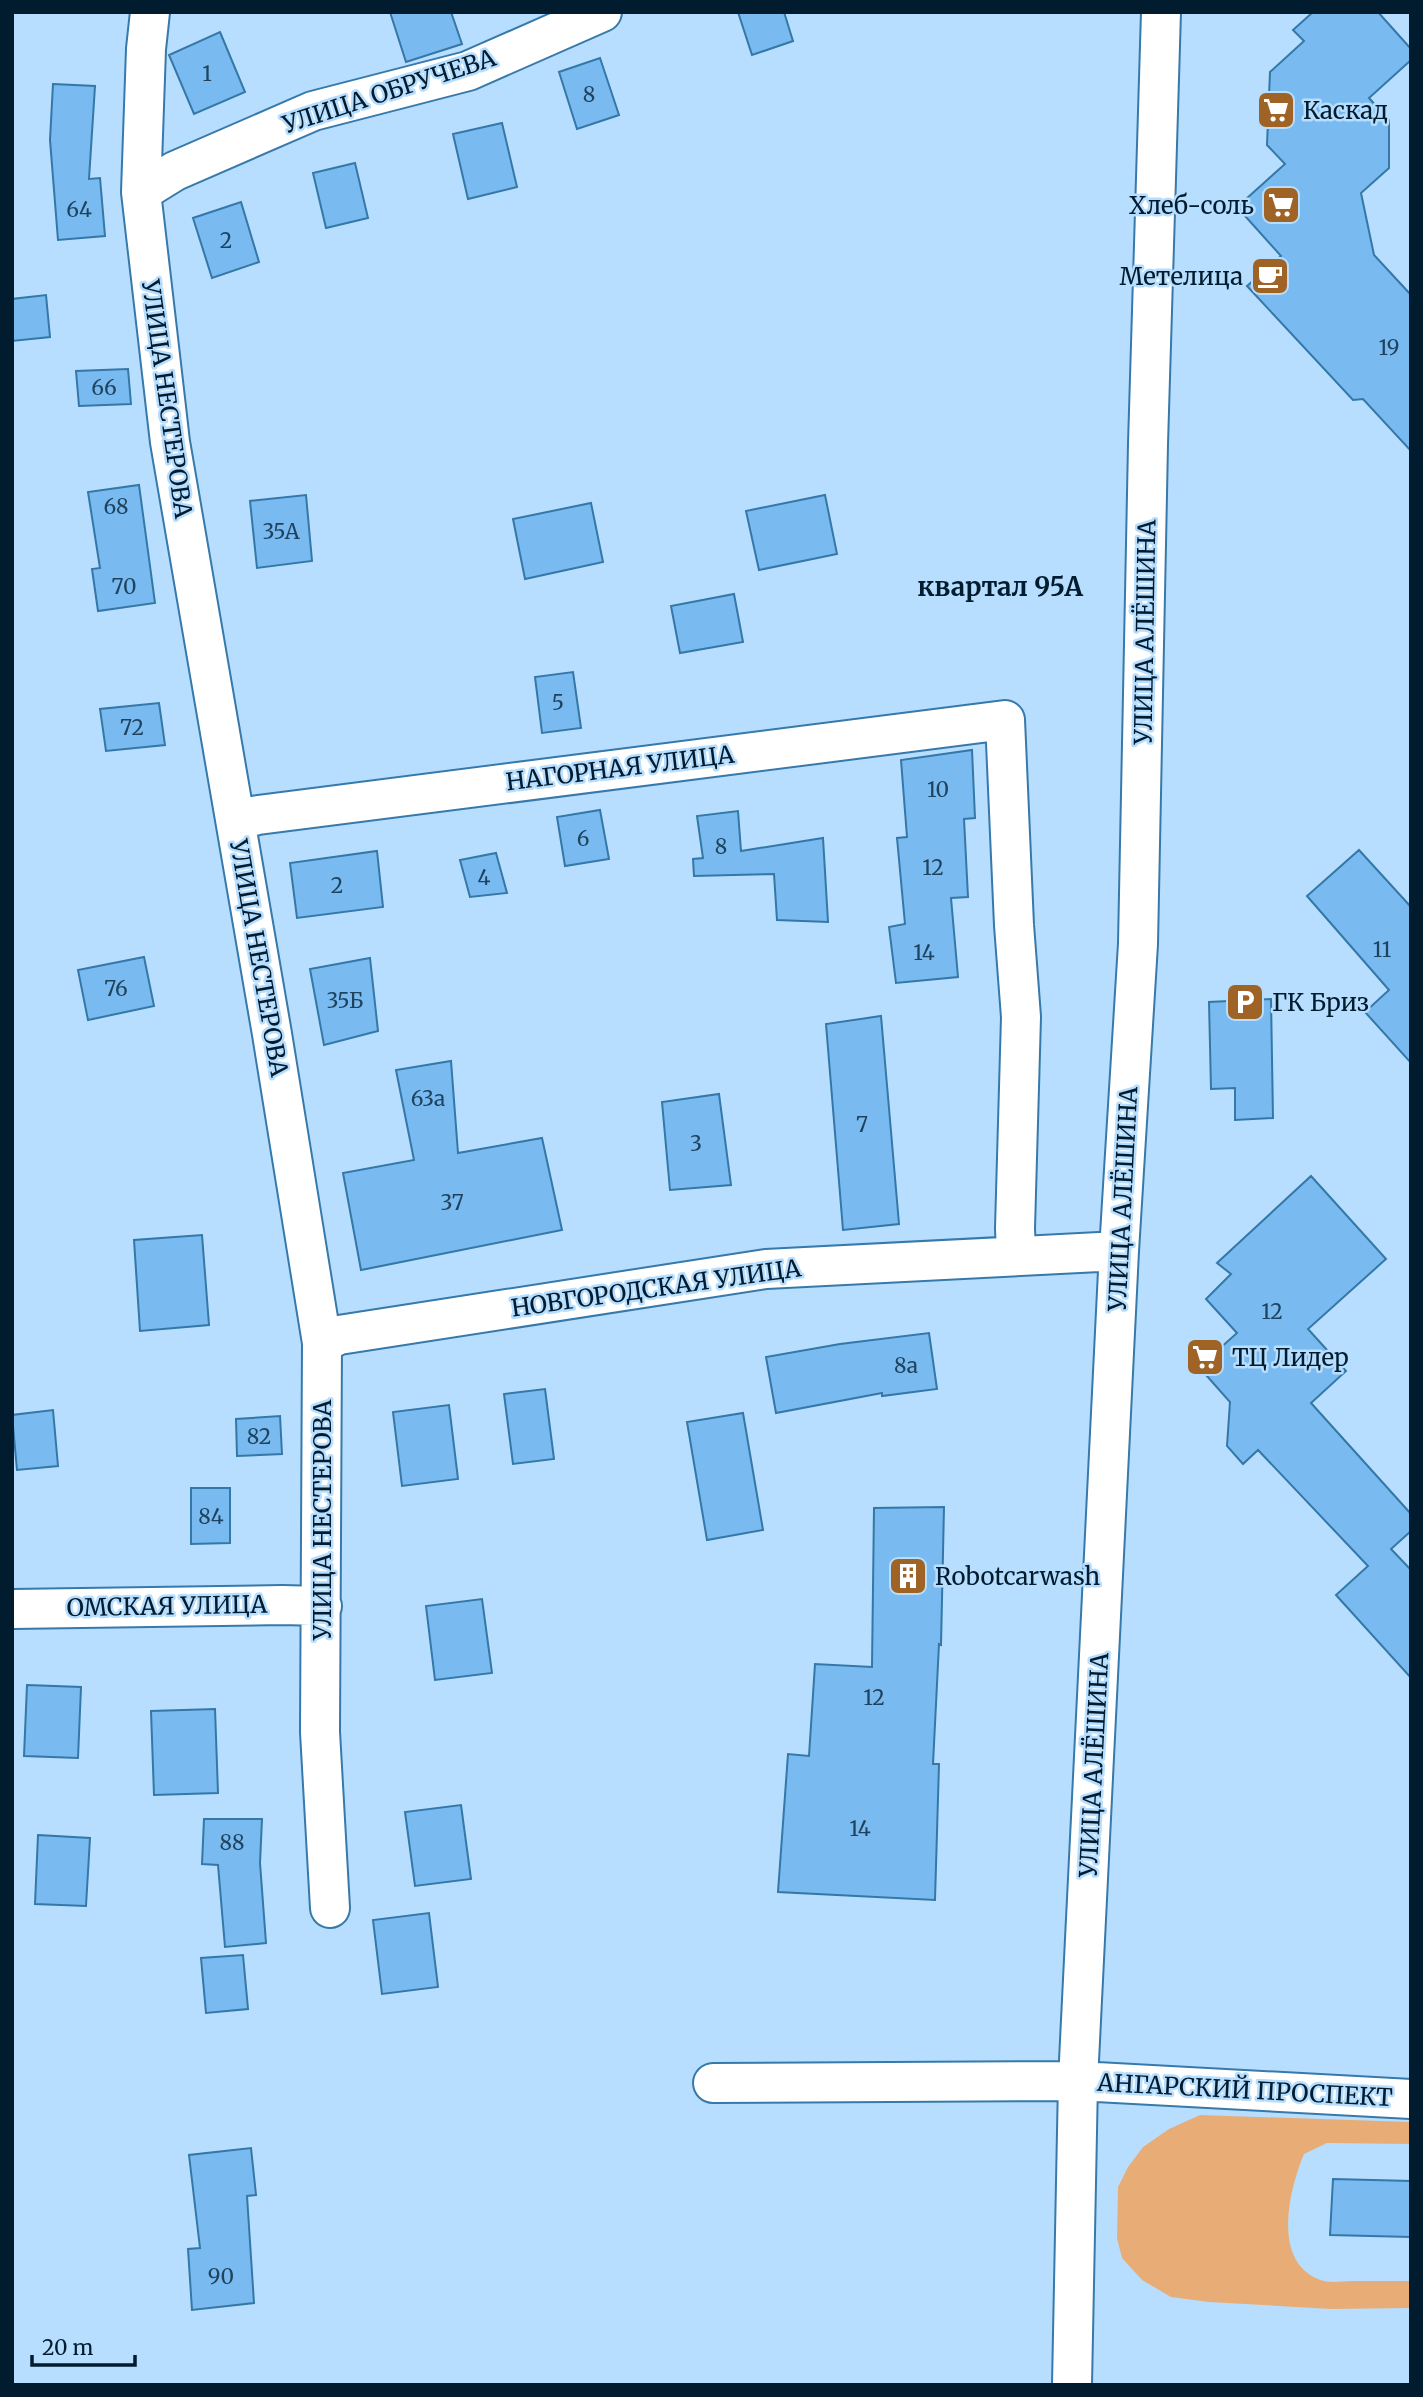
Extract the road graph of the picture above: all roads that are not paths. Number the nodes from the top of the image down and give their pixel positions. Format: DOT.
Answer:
graph roads {
  1 [pos="150,12"];
  2 [pos="601,12"];
  3 [pos="1161,12"];
  4 [pos="141,192"];
  5 [pos="236,820"];
  6 [pos="1119,1251"];
  7 [pos="1016,1255"];
  8 [pos="322,1343"];
  9 [pos="322,1606"];
  10 [pos="12,1609"];
  11 [pos="330,1908"];
  12 [pos="1078,2081"];
  13 [pos="713,2083"];
  14 [pos="1411,2099"];
  15 [pos="1072,2385"];
  1 -- 4 [label="street, УЛИЦА НЕСТЕРОВА"];
  2 -- 4 [label="street, УЛИЦА ОБРУЧЕВА"];
  3 -- 6 [label="street, УЛИЦА АЛЁШИНА"];
  4 -- 5 [label="street, УЛИЦА НЕСТЕРОВА"];
  5 -- 7 [label="street, НАГОРНАЯ УЛИЦА"];
  5 -- 8 [label="street, УЛИЦА НЕСТЕРОВА"];
  6 -- 7 [label="street, НОВГОРОДСКАЯ УЛИЦА"];
  6 -- 12 [label="street, УЛИЦА АЛЁШИНА"];
  7 -- 8 [label="street, НОВГОРОДСКАЯ УЛИЦА"];
  8 -- 9 [label="street, УЛИЦА НЕСТЕРОВА"];
  9 -- 10 [label="street, ОМСКАЯ УЛИЦА"];
  9 -- 11 [label="street, УЛИЦА НЕСТЕРОВА"];
  12 -- 13 [label="street, АНГАРСКИЙ ПРОСПЕКТ"];
  12 -- 14 [label="street, АНГАРСКИЙ ПРОСПЕКТ"];
  12 -- 15 [label="street, УЛИЦА АЛЁШИНА"];
}
